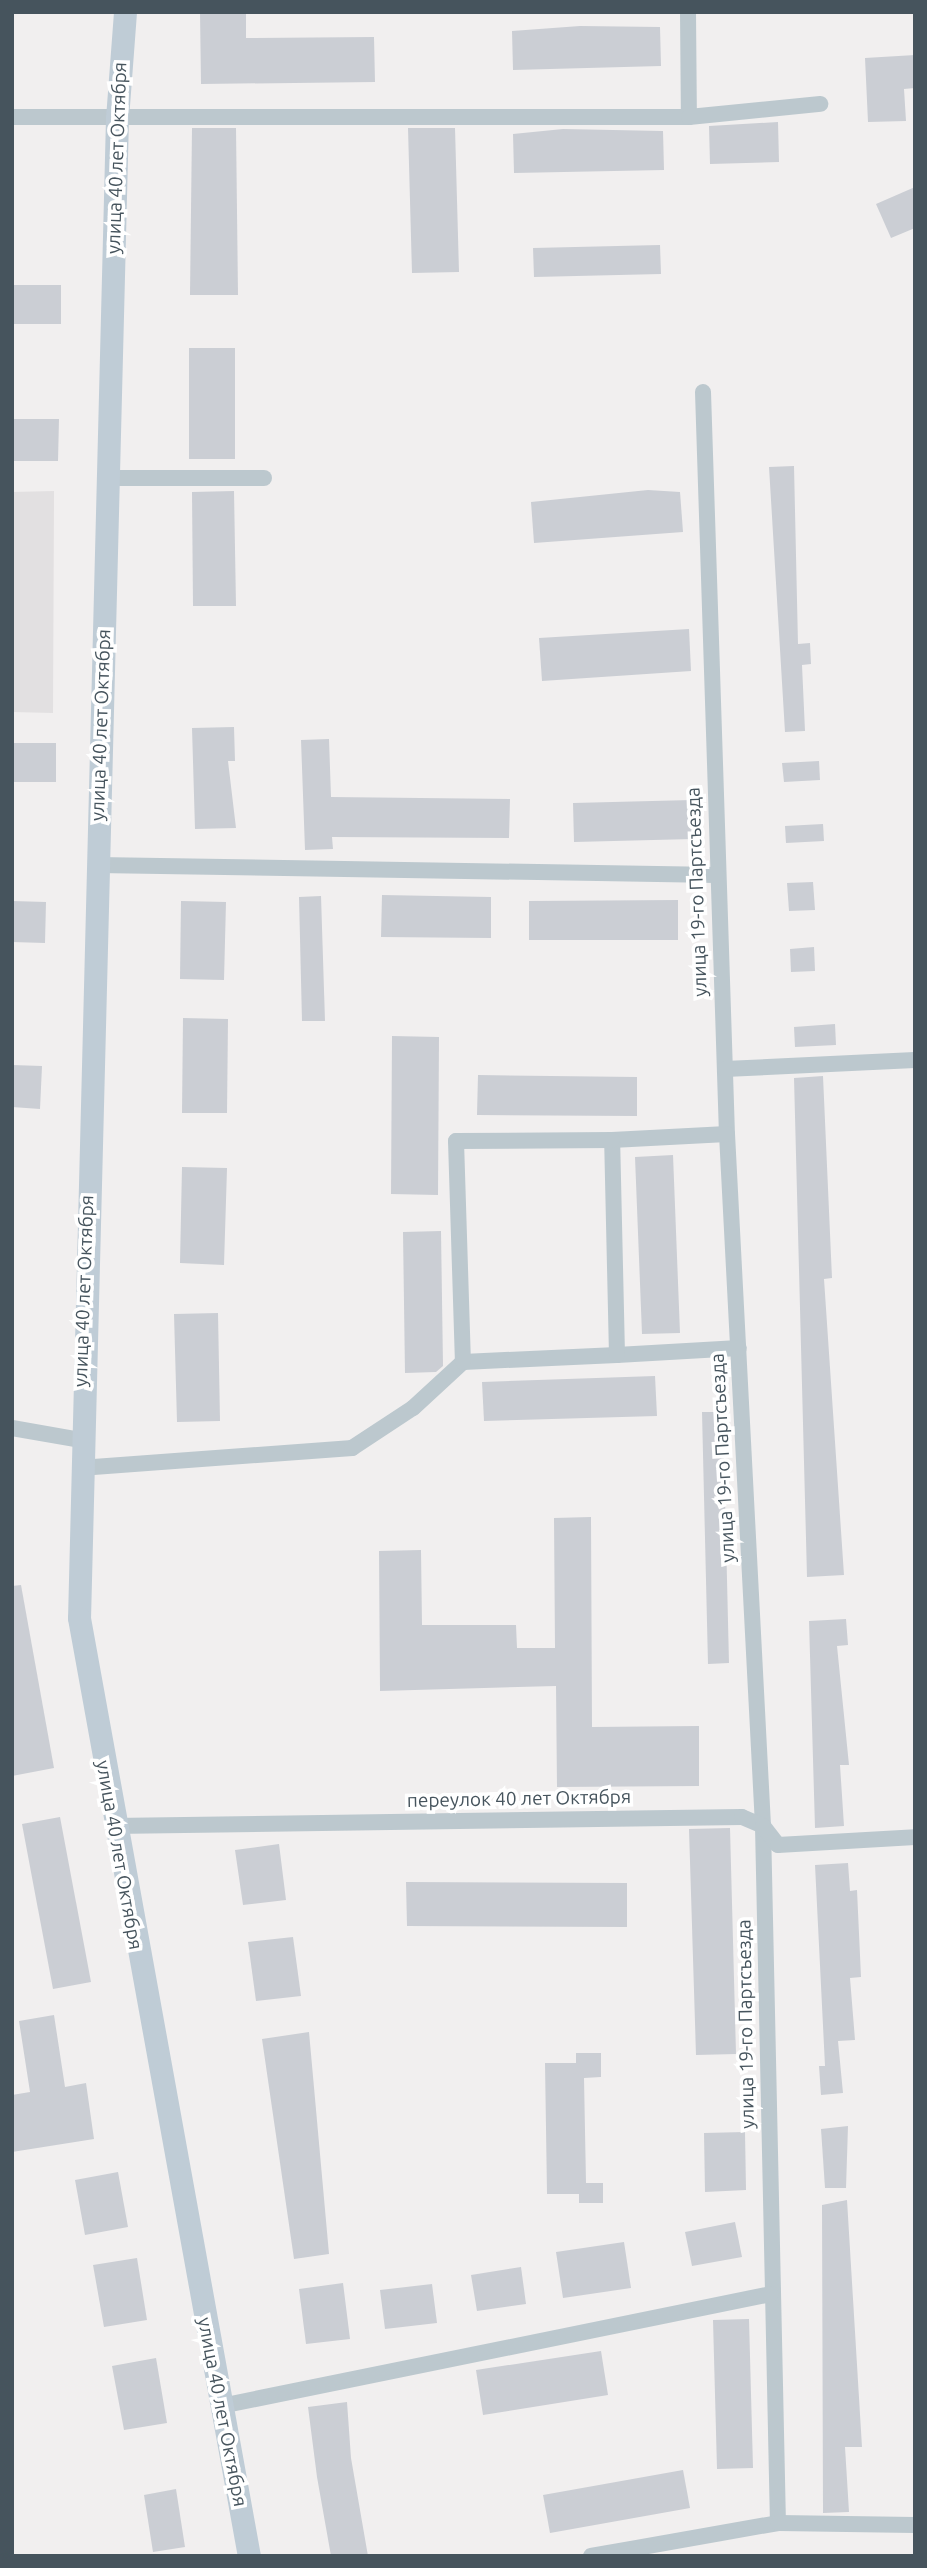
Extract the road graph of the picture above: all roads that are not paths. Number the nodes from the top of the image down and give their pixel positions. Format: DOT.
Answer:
graph roads {
  1 [pos="125,12"];
  2 [pos="688,12"];
  3 [pos="820,104"];
  4 [pos="12,117"];
  5 [pos="690,117"];
  6 [pos="117,118"];
  7 [pos="703,392"];
  8 [pos="107,478"];
  9 [pos="264,478"];
  10 [pos="97,865"];
  11 [pos="717,875"];
  12 [pos="915,1060"];
  13 [pos="725,1069"];
  14 [pos="727,1134"];
  15 [pos="612,1140"];
  16 [pos="738,1348"];
  17 [pos="617,1355"];
  18 [pos="463,1362"];
  19 [pos="12,1429"];
  20 [pos="80,1440"];
  21 [pos="80,1468"];
  22 [pos="113,1826"];
  23 [pos="763,1826"];
  24 [pos="915,1837"];
  25 [pos="771,2294"];
  26 [pos="221,2406"];
  27 [pos="778,2523"];
  28 [pos="915,2525"];
  29 [pos="249,2556"];
  30 [pos="591,2556"];
  1 -- 6 [label="main road, улица 40 лет Октября"];
  2 -- 5 [label="street"];
  3 -- 5 [label="street"];
  4 -- 6 [label="street"];
  5 -- 6 [label="street"];
  6 -- 8 [label="main road, улица 40 лет Октября"];
  7 -- 11 [label="street, улица 19-го Партсъезда"];
  8 -- 9 [label="street"];
  8 -- 10 [label="main road, улица 40 лет Октября"];
  10 -- 11 [label="street"];
  10 -- 20 [label="main road, улица 40 лет Октября"];
  11 -- 13 [label="street, улица 19-го Партсъезда"];
  12 -- 13 [label="street"];
  13 -- 14 [label="street, улица 19-го Партсъезда"];
  14 -- 15 [label="street"];
  14 -- 16 [label="street, улица 19-го Партсъезда"];
  15 -- 17 [label="street"];
  15 -- 18 [label="street"];
  16 -- 17 [label="street"];
  16 -- 23 [label="street, улица 19-го Партсъезда"];
  17 -- 18 [label="street"];
  18 -- 21 [label="street"];
  19 -- 20 [label="street"];
  20 -- 21 [label="main road, улица 40 лет Октября"];
  21 -- 22 [label="main road, улица 40 лет Октября"];
  22 -- 23 [label="street, переулок 40 лет Октября"];
  22 -- 26 [label="main road, улица 40 лет Октября"];
  23 -- 24 [label="street, переулок 40 лет Октября"];
  23 -- 25 [label="street, улица 19-го Партсъезда"];
  25 -- 26 [label="street"];
  25 -- 27 [label="street, улица 19-го Партсъезда"];
  26 -- 29 [label="main road, улица 40 лет Октября"];
  27 -- 28 [label="street"];
  27 -- 30 [label="street"];
}
